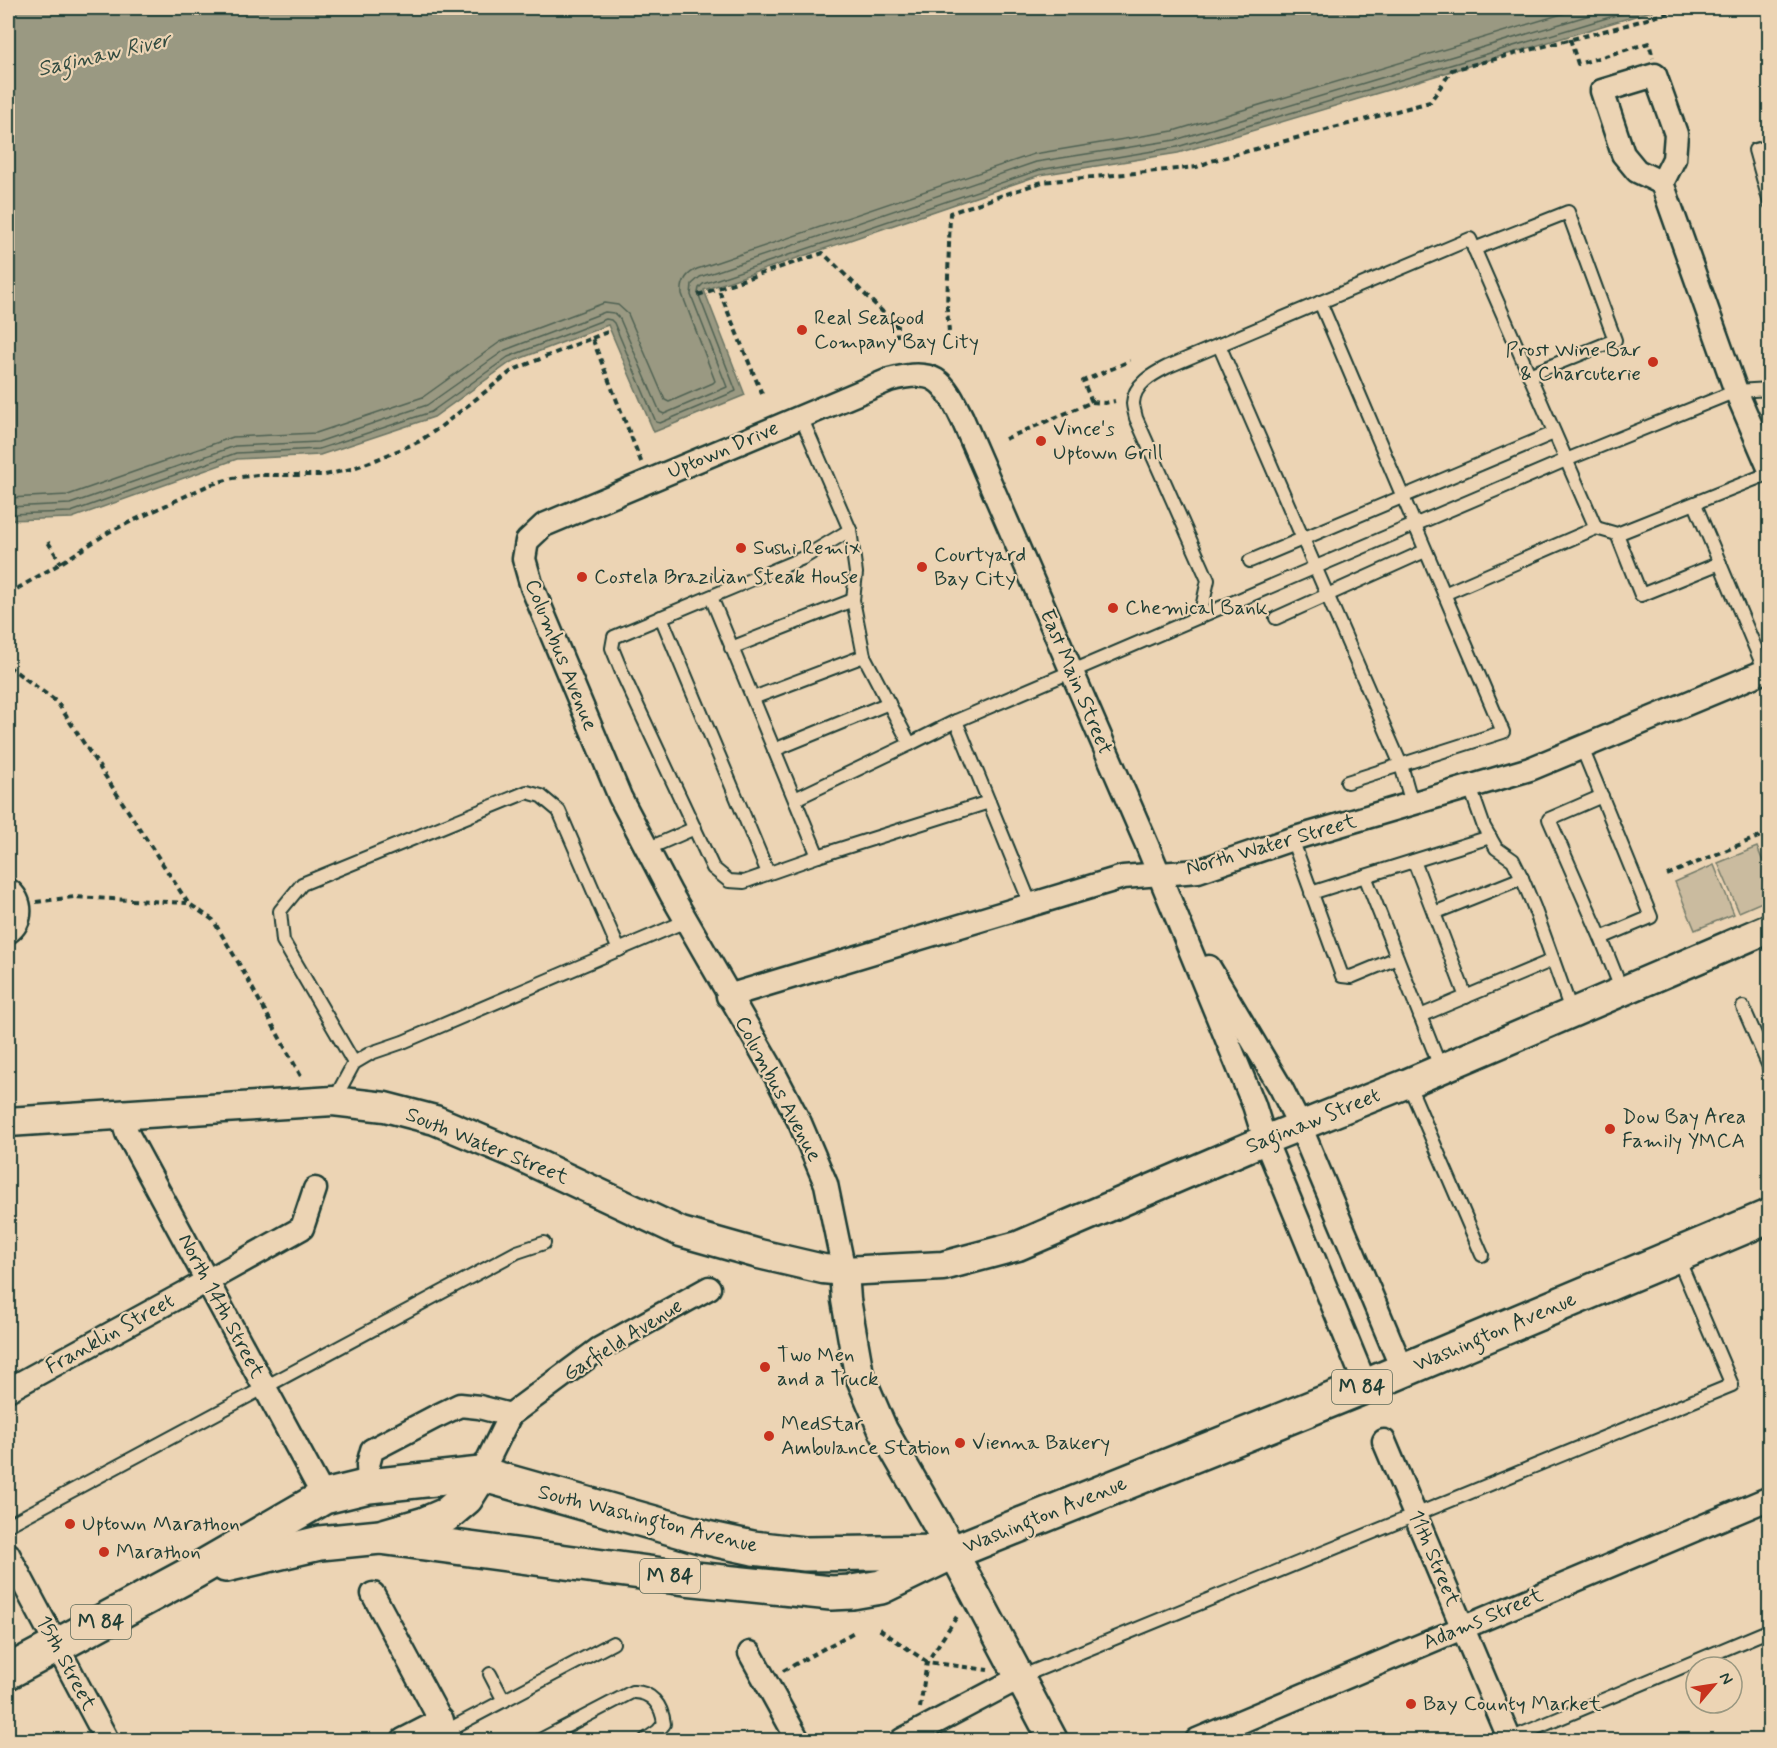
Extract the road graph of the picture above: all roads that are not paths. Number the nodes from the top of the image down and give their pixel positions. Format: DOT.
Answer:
graph roads {
  1 [pos="1770,146"];
  2 [pos="1662,183"];
  3 [pos="1770,203"];
  4 [pos="1474,249"];
  5 [pos="1320,302"];
  6 [pos="1219,345"];
  7 [pos="926,375"];
  8 [pos="1529,375"];
  9 [pos="1770,389"];
  10 [pos="1736,391"];
  11 [pos="801,417"];
  12 [pos="1554,433"];
  13 [pos="1566,460"];
  14 [pos="1770,471"];
  15 [pos="1401,496"];
  16 [pos="1695,504"];
  17 [pos="1414,525"];
  18 [pos="1596,528"];
  19 [pos="850,530"];
  20 [pos="1617,534"];
  21 [pos="1303,539"];
  22 [pos="527,541"];
  23 [pos="1425,551"];
  24 [pos="1250,561"];
  25 [pos="1720,563"];
  26 [pos="1315,567"];
  27 [pos="1327,594"];
  28 [pos="1444,594"];
  29 [pos="711,597"];
  30 [pos="853,600"];
  31 [pos="1200,616"];
  32 [pos="661,617"];
  33 [pos="1276,618"];
  34 [pos="732,648"];
  35 [pos="864,656"];
  36 [pos="1767,670"];
  37 [pos="1072,671"];
  38 [pos="753,698"];
  39 [pos="889,703"];
  40 [pos="956,721"];
  41 [pos="910,744"];
  42 [pos="1582,748"];
  43 [pos="774,750"];
  44 [pos="1401,765"];
  45 [pos="1347,782"];
  46 [pos="1470,787"];
  47 [pos="1602,796"];
  48 [pos="795,800"];
  49 [pos="989,802"];
  50 [pos="1412,804"];
  51 [pos="695,828"];
  52 [pos="1490,837"];
  53 [pos="1292,839"];
  54 [pos="647,849"];
  55 [pos="818,856"];
  56 [pos="1414,861"];
  57 [pos="768,873"];
  58 [pos="1159,874"];
  59 [pos="1365,876"];
  60 [pos="1521,878"];
  61 [pos="1311,892"];
  62 [pos="13,898"];
  63 [pos="1170,900"];
  64 [pos="1031,905"];
  65 [pos="1434,913"];
  66 [pos="686,921"];
  67 [pos="1770,928"];
  68 [pos="8,932"];
  69 [pos="1601,938"];
  70 [pos="619,950"];
  71 [pos="1397,958"];
  72 [pos="1553,960"];
  73 [pos="1622,991"];
  74 [pos="728,996"];
  75 [pos="1466,997"];
  76 [pos="1743,1007"];
  77 [pos="1572,1013"];
  78 [pos="1420,1016"];
  79 [pos="354,1063"];
  80 [pos="1770,1068"];
  81 [pos="1441,1069"];
  82 [pos="1408,1083"];
  83 [pos="333,1101"];
  84 [pos="121,1113"];
  85 [pos="8,1122"];
  86 [pos="1300,1126"];
  87 [pos="1265,1140"];
  88 [pos="315,1189"];
  89 [pos="1770,1216"];
  90 [pos="544,1243"];
  91 [pos="1482,1255"];
  92 [pos="1677,1255"];
  93 [pos="844,1271"];
  94 [pos="207,1281"];
  95 [pos="709,1288"];
  96 [pos="1402,1371"];
  97 [pos="1366,1386"];
  98 [pos="265,1388"];
  99 [pos="8,1390"];
  100 [pos="510,1416"];
  101 [pos="1384,1441"];
  102 [pos="481,1474"];
  103 [pos="369,1486"];
  104 [pos="324,1497"];
  105 [pos="1770,1498"];
  106 [pos="1416,1515"];
  107 [pos="8,1525"];
  108 [pos="380,1537"];
  109 [pos="953,1552"];
  110 [pos="8,1554"];
  111 [pos="194,1572"];
  112 [pos="374,1594"];
  113 [pos="1463,1627"];
  114 [pos="1770,1630"];
  115 [pos="613,1643"];
  116 [pos="57,1646"];
  117 [pos="750,1653"];
  118 [pos="8,1672"];
  119 [pos="490,1674"];
  120 [pos="1019,1678"];
  121 [pos="504,1701"];
  122 [pos="446,1731"];
  123 [pos="107,1740"];
  124 [pos="403,1740"];
  125 [pos="540,1740"];
  126 [pos="645,1740"];
  127 [pos="798,1740"];
  128 [pos="902,1740"];
  129 [pos="1053,1740"];
  130 [pos="1197,1740"];
  131 [pos="1510,1740"];
  1 -- 3 [label="lane"];
  2 -- 2 [label="street"];
  2 -- 10 [label="street"];
  4 -- 5 [label="lane"];
  4 -- 8 [label="lane"];
  4 -- 8 [label="lane"];
  5 -- 6 [label="lane"];
  5 -- 15 [label="lane"];
  6 -- 21 [label="lane"];
  6 -- 31 [label="lane"];
  7 -- 11 [label="street, Uptown Drive"];
  7 -- 37 [label="street, East Main Street"];
  8 -- 12 [label="lane"];
  9 -- 10 [label="lane"];
  10 -- 13 [label="lane"];
  10 -- 14 [label="street"];
  11 -- 19 [label="lane"];
  11 -- 22 [label="street, Uptown Drive"];
  12 -- 13 [label="lane"];
  12 -- 15 [label="lane"];
  13 -- 17 [label="lane"];
  13 -- 18 [label="lane"];
  14 -- 16 [label="lane"];
  15 -- 17 [label="lane"];
  15 -- 21 [label="lane"];
  16 -- 20 [label="lane"];
  16 -- 25 [label="lane"];
  17 -- 23 [label="lane"];
  17 -- 26 [label="lane"];
  18 -- 20 [label="lane"];
  18 -- 28 [label="lane"];
  19 -- 29 [label="lane"];
  19 -- 30 [label="lane"];
  20 -- 25 [label="lane"];
  21 -- 24 [label="lane"];
  21 -- 26 [label="lane"];
  22 -- 54 [label="street, Columbus Avenue"];
  23 -- 27 [label="lane"];
  23 -- 28 [label="lane"];
  25 -- 36 [label="lane"];
  26 -- 27 [label="lane"];
  26 -- 31 [label="lane"];
  27 -- 33 [label="lane"];
  27 -- 44 [label="lane"];
  28 -- 44 [label="lane"];
  29 -- 32 [label="lane"];
  29 -- 34 [label="lane"];
  30 -- 34 [label="lane"];
  30 -- 35 [label="lane"];
  31 -- 37 [label="lane"];
  32 -- 51 [label="lane"];
  32 -- 57 [label="lane"];
  34 -- 38 [label="lane"];
  35 -- 38 [label="lane"];
  35 -- 39 [label="lane"];
  36 -- 42 [label="street, North Water Street"];
  37 -- 40 [label="lane"];
  37 -- 58 [label="street, East Main Street"];
  38 -- 43 [label="lane"];
  39 -- 41 [label="lane"];
  39 -- 43 [label="lane"];
  40 -- 41 [label="lane"];
  40 -- 49 [label="lane"];
  41 -- 48 [label="lane"];
  42 -- 46 [label="street, North Water Street"];
  42 -- 47 [label="lane"];
  43 -- 48 [label="lane"];
  44 -- 45 [label="lane"];
  44 -- 50 [label="lane"];
  46 -- 50 [label="street, North Water Street"];
  46 -- 52 [label="lane"];
  47 -- 69 [label="lane"];
  47 -- 69 [label="lane"];
  48 -- 55 [label="lane"];
  49 -- 55 [label="lane"];
  49 -- 64 [label="lane"];
  50 -- 53 [label="street, North Water Street"];
  51 -- 54 [label="lane"];
  51 -- 57 [label="lane"];
  52 -- 56 [label="lane"];
  52 -- 60 [label="lane"];
  53 -- 58 [label="street, North Water Street"];
  53 -- 61 [label="lane"];
  54 -- 66 [label="street, Columbus Avenue"];
  55 -- 57 [label="lane"];
  56 -- 59 [label="lane"];
  56 -- 65 [label="lane"];
  58 -- 63 [label="street, East Main Street"];
  58 -- 64 [label="street, North Water Street"];
  59 -- 61 [label="lane"];
  59 -- 71 [label="lane"];
  60 -- 65 [label="lane"];
  60 -- 72 [label="lane"];
  61 -- 71 [label="lane"];
  62 -- 68 [label="street"];
  63 -- 86 [label="street, East Main Street"];
  63 -- 87 [label="street, East Main Street"];
  64 -- 74 [label="street, North Water Street"];
  65 -- 75 [label="lane"];
  66 -- 70 [label="lane"];
  66 -- 74 [label="street, Columbus Avenue"];
  67 -- 73 [label="street, Saginaw Street"];
  69 -- 73 [label="lane"];
  70 -- 79 [label="lane"];
  70 -- 79 [label="lane"];
  71 -- 78 [label="lane"];
  72 -- 75 [label="lane"];
  72 -- 77 [label="lane"];
  73 -- 77 [label="street, Saginaw Street"];
  74 -- 93 [label="street, Columbus Avenue"];
  75 -- 78 [label="lane"];
  76 -- 80 [label="lane"];
  77 -- 81 [label="street, Saginaw Street"];
  78 -- 81 [label="lane"];
  79 -- 83 [label="lane"];
  81 -- 82 [label="street, Saginaw Street"];
  82 -- 86 [label="street, Saginaw Street"];
  82 -- 91 [label="lane"];
  83 -- 84 [label="street, South Water Street"];
  83 -- 93 [label="street, South Water Street"];
  84 -- 85 [label="street, South Water Street"];
  84 -- 94 [label="street, North 14th Street"];
  86 -- 87 [label="street, Saginaw Street"];
  86 -- 96 [label="street, East Main Street"];
  87 -- 93 [label="street, Saginaw Street"];
  87 -- 97 [label="street"];
  88 -- 94 [label="street, Franklin Street"];
  89 -- 92 [label="main road, Washington Avenue / M 84"];
  90 -- 98 [label="lane"];
  92 -- 96 [label="main road, Washington Avenue / M 84"];
  92 -- 106 [label="lane"];
  93 -- 109 [label="street, Columbus Avenue"];
  94 -- 98 [label="street, North 14th Street"];
  94 -- 99 [label="street, Franklin Street"];
  95 -- 100 [label="street, Garfield Avenue"];
  96 -- 97 [label="main road, Washington Avenue / M 84"];
  97 -- 109 [label="main road, Washington Avenue / M 84"];
  98 -- 104 [label="street, North 14th Street"];
  98 -- 107 [label="lane"];
  100 -- 102 [label="street, Garfield Avenue"];
  100 -- 103 [label="street"];
  101 -- 106 [label="street, 11th Street"];
  102 -- 103 [label="main road, M 84"];
  102 -- 108 [label="main road"];
  102 -- 109 [label="main road, South Washington Avenue / M 84"];
  103 -- 104 [label="main road, M 84"];
  104 -- 111 [label="main road, M 84"];
  105 -- 113 [label="street, Adams Street"];
  106 -- 113 [label="street, 11th Street"];
  106 -- 120 [label="lane"];
  108 -- 109 [label="main road, South Washington Avenue / M 84"];
  108 -- 111 [label="main road, M 84"];
  109 -- 120 [label="street, Columbus Avenue"];
  110 -- 116 [label="street, 15th Street"];
  111 -- 116 [label="main road, M 84"];
  112 -- 122 [label="street"];
  113 -- 130 [label="street, Adams Street"];
  113 -- 131 [label="street, 11th Street"];
  114 -- 131 [label="lane"];
  115 -- 121 [label="lane"];
  116 -- 118 [label="main road, M 84"];
  116 -- 123 [label="street, 15th Street"];
  117 -- 127 [label="street"];
  119 -- 121 [label="lane"];
  120 -- 128 [label="street"];
  120 -- 129 [label="street, Columbus Avenue"];
  121 -- 122 [label="lane"];
  122 -- 124 [label="street"];
  125 -- 126 [label="lane"];
}
